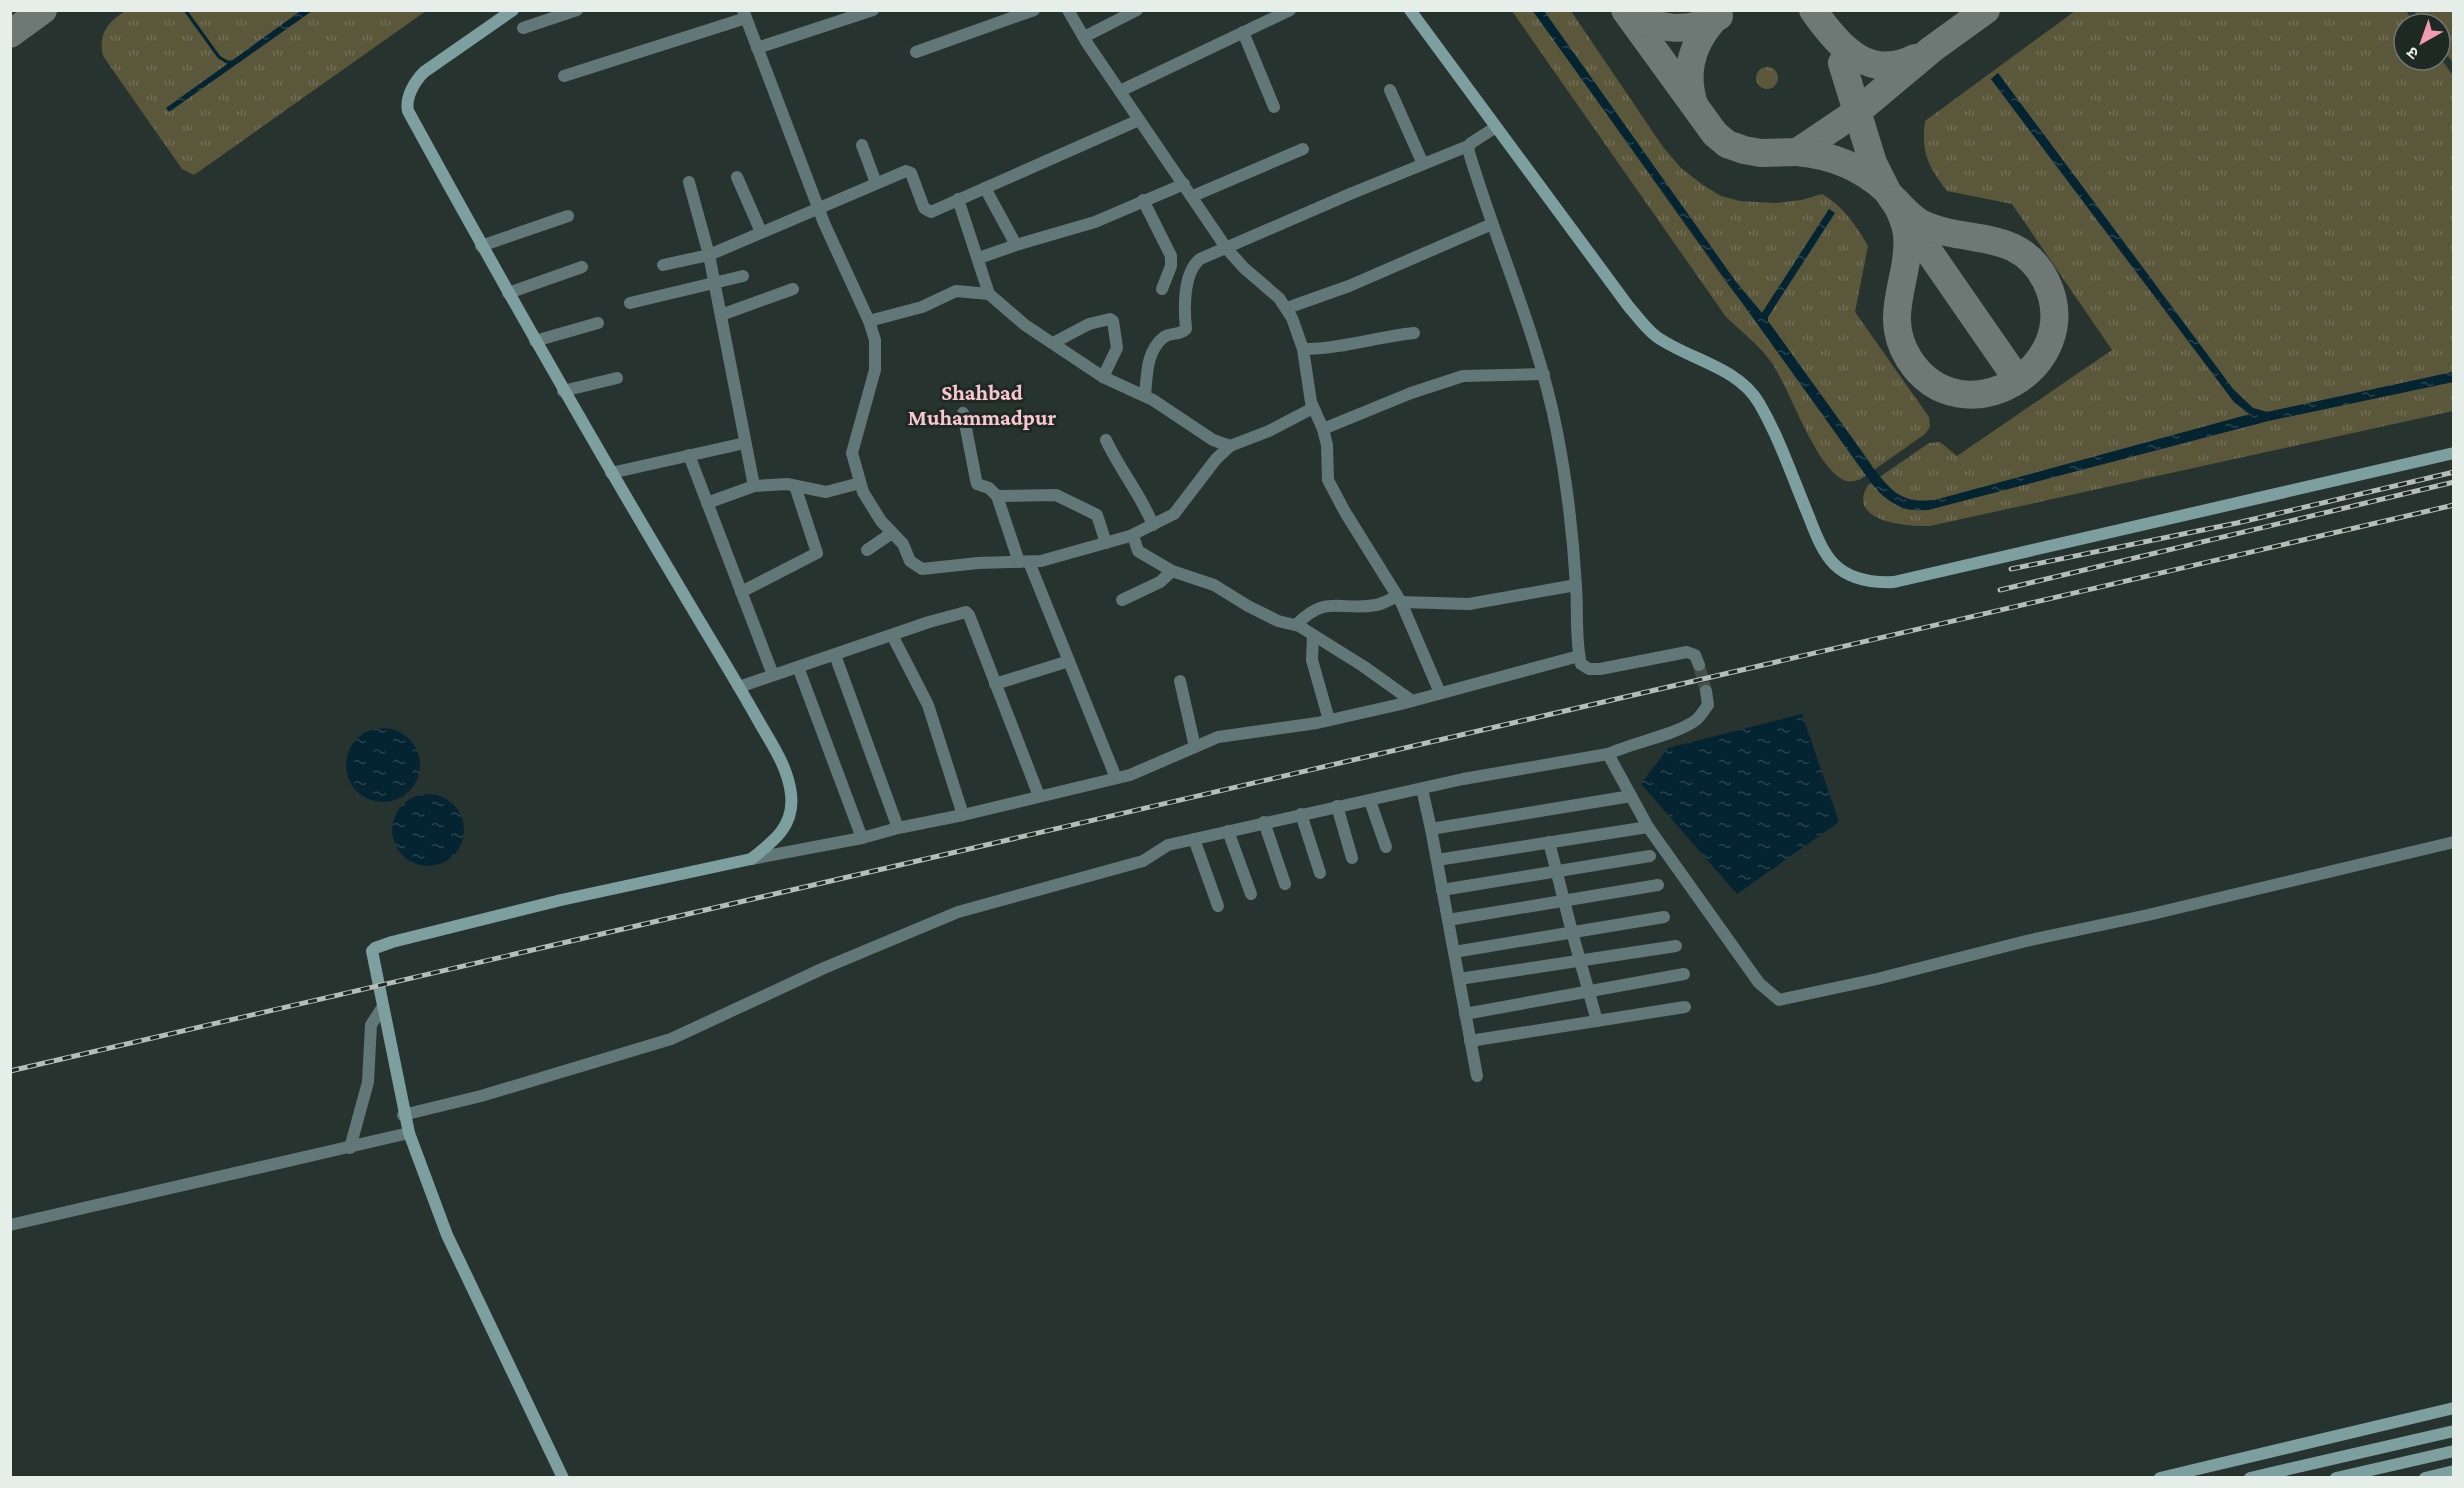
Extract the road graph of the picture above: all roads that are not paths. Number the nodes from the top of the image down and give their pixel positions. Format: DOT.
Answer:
graph roads {
  1 [pos="513,10"];
  2 [pos="577,10"];
  3 [pos="873,10"];
  4 [pos="1034,10"];
  5 [pos="1068,10"];
  6 [pos="1137,10"];
  7 [pos="1290,10"];
  8 [pos="1410,10"];
  9 [pos="745,14"];
  10 [pos="523,28"];
  11 [pos="1243,32"];
  12 [pos="1084,37"];
  13 [pos="757,48"];
  14 [pos="916,52"];
  15 [pos="564,76"];
  16 [pos="1390,90"];
  17 [pos="1120,92"];
  18 [pos="1274,107"];
  19 [pos="1139,120"];
  20 [pos="1496,127"];
  21 [pos="862,145"];
  22 [pos="1468,146"];
  23 [pos="1303,149"];
  24 [pos="1423,164"];
  25 [pos="737,177"];
  26 [pos="689,182"];
  27 [pos="876,183"];
  28 [pos="1184,184"];
  29 [pos="985,188"];
  30 [pos="1193,196"];
  31 [pos="958,199"];
  32 [pos="1143,200"];
  33 [pos="818,207"];
  34 [pos="568,216"];
  35 [pos="1492,224"];
  36 [pos="761,232"];
  37 [pos="1016,244"];
  38 [pos="481,246"];
  39 [pos="1227,249"];
  40 [pos="709,255"];
  41 [pos="979,258"];
  42 [pos="663,266"];
  43 [pos="582,267"];
  44 [pos="743,276"];
  45 [pos="715,283"];
  46 [pos="793,289"];
  47 [pos="1162,289"];
  48 [pos="508,293"];
  49 [pos="989,294"];
  50 [pos="630,303"];
  51 [pos="1287,308"];
  52 [pos="721,315"];
  53 [pos="869,321"];
  54 [pos="598,323"];
  55 [pos="1414,333"];
  56 [pos="535,341"];
  57 [pos="1053,343"];
  58 [pos="1303,349"];
  59 [pos="1544,374"];
  60 [pos="1103,377"];
  61 [pos="617,378"];
  62 [pos="563,391"];
  63 [pos="1144,396"];
  64 [pos="1313,408"];
  65 [pos="963,413"];
  66 [pos="1323,429"];
  67 [pos="1106,440"];
  68 [pos="745,443"];
  69 [pos="1230,446"];
  70 [pos="2454,453"];
  71 [pos="689,455"];
  72 [pos="611,473"];
  73 [pos="860,483"];
  74 [pos="754,486"];
  75 [pos="795,486"];
  76 [pos="997,496"];
  77 [pos="707,503"];
  78 [pos="1154,525"];
  79 [pos="892,533"];
  80 [pos="1133,535"];
  81 [pos="1106,543"];
  82 [pos="867,550"];
  83 [pos="1024,562"];
  84 [pos="1172,570"];
  85 [pos="1576,585"];
  86 [pos="741,592"];
  87 [pos="1399,599"];
  88 [pos="1122,600"];
  89 [pos="1296,625"];
  90 [pos="892,634"];
  91 [pos="1313,635"];
  92 [pos="835,655"];
  93 [pos="1579,656"];
  94 [pos="1069,661"];
  95 [pos="1699,665"];
  96 [pos="798,667"];
  97 [pos="773,675"];
  98 [pos="1180,681"];
  99 [pos="994,684"];
  100 [pos="739,687"];
  101 [pos="1706,691"];
  102 [pos="1440,693"];
  103 [pos="1412,701"];
  104 [pos="1329,720"];
  105 [pos="1195,747"];
  106 [pos="1608,754"];
  107 [pos="1116,778"];
  108 [pos="1414,791"];
  109 [pos="1039,796"];
  110 [pos="1631,796"];
  111 [pos="1370,801"];
  112 [pos="1337,806"];
  113 [pos="1302,814"];
  114 [pos="963,815"];
  115 [pos="1264,822"];
  116 [pos="898,828"];
  117 [pos="1648,828"];
  118 [pos="1431,829"];
  119 [pos="1228,831"];
  120 [pos="862,838"];
  121 [pos="1194,839"];
  122 [pos="1549,842"];
  123 [pos="2454,842"];
  124 [pos="1386,848"];
  125 [pos="1650,856"];
  126 [pos="1352,858"];
  127 [pos="751,859"];
  128 [pos="1437,860"];
  129 [pos="1557,871"];
  130 [pos="1320,873"];
  131 [pos="1285,884"];
  132 [pos="1658,885"];
  133 [pos="1442,890"];
  134 [pos="1251,894"];
  135 [pos="1564,900"];
  136 [pos="1218,906"];
  137 [pos="1664,917"];
  138 [pos="1448,920"];
  139 [pos="1572,932"];
  140 [pos="1676,946"];
  141 [pos="1454,952"];
  142 [pos="1581,962"];
  143 [pos="1684,974"];
  144 [pos="1459,979"];
  145 [pos="1590,992"];
  146 [pos="1685,1007"];
  147 [pos="382,1008"];
  148 [pos="1465,1014"];
  149 [pos="1597,1021"];
  150 [pos="1470,1041"];
  151 [pos="1477,1076"];
  152 [pos="403,1115"];
  153 [pos="409,1133"];
  154 [pos="350,1148"];
  155 [pos="10,1225"];
  156 [pos="2454,1408"];
  157 [pos="2454,1431"];
  158 [pos="2454,1451"];
  159 [pos="2454,1471"];
  160 [pos="563,1478"];
  161 [pos="2160,1478"];
  162 [pos="2250,1478"];
  163 [pos="2336,1478"];
  164 [pos="2425,1478"];
  1 -- 38 [label="street"];
  2 -- 10 [label="street"];
  3 -- 13 [label="street"];
  4 -- 14 [label="street"];
  5 -- 12 [label="street"];
  6 -- 12 [label="street"];
  7 -- 11 [label="street"];
  8 -- 20 [label="street"];
  9 -- 13 [label="street"];
  9 -- 15 [label="street"];
  11 -- 17 [label="street"];
  11 -- 18 [label="street"];
  12 -- 17 [label="street"];
  13 -- 33 [label="street"];
  16 -- 24 [label="street"];
  17 -- 19 [label="street"];
  19 -- 28 [label="street"];
  19 -- 29 [label="street"];
  20 -- 22 [label="street"];
  20 -- 70 [label="street"];
  21 -- 27 [label="street"];
  22 -- 24 [label="street"];
  22 -- 35 [label="street"];
  23 -- 30 [label="street"];
  24 -- 39 [label="street"];
  25 -- 36 [label="street"];
  26 -- 40 [label="street"];
  27 -- 31 [label="street"];
  27 -- 33 [label="street"];
  28 -- 30 [label="street"];
  28 -- 32 [label="street"];
  29 -- 31 [label="street"];
  29 -- 37 [label="street"];
  30 -- 39 [label="street"];
  31 -- 41 [label="street"];
  32 -- 37 [label="street"];
  32 -- 47 [label="street"];
  33 -- 36 [label="street"];
  33 -- 53 [label="street"];
  34 -- 38 [label="street"];
  35 -- 51 [label="street"];
  35 -- 59 [label="street"];
  36 -- 40 [label="street"];
  37 -- 41 [label="street"];
  38 -- 48 [label="street"];
  39 -- 51 [label="street"];
  39 -- 63 [label="street"];
  40 -- 42 [label="street"];
  40 -- 45 [label="street"];
  41 -- 49 [label="street"];
  43 -- 48 [label="street"];
  44 -- 45 [label="street"];
  45 -- 50 [label="street"];
  45 -- 52 [label="street"];
  46 -- 52 [label="street"];
  48 -- 56 [label="street"];
  49 -- 53 [label="street"];
  49 -- 57 [label="street"];
  51 -- 58 [label="street"];
  52 -- 68 [label="street"];
  53 -- 73 [label="street"];
  54 -- 56 [label="street"];
  55 -- 58 [label="street"];
  56 -- 62 [label="street"];
  57 -- 60 [label="street"];
  57 -- 60 [label="street"];
  58 -- 64 [label="street"];
  59 -- 66 [label="street"];
  59 -- 85 [label="street"];
  60 -- 63 [label="street"];
  61 -- 62 [label="street"];
  62 -- 72 [label="street"];
  63 -- 69 [label="street"];
  64 -- 66 [label="street"];
  64 -- 69 [label="street"];
  65 -- 76 [label="street"];
  66 -- 87 [label="street"];
  67 -- 78 [label="street"];
  68 -- 71 [label="street"];
  68 -- 74 [label="street"];
  69 -- 78 [label="street"];
  71 -- 72 [label="street"];
  71 -- 77 [label="street"];
  72 -- 100 [label="street"];
  73 -- 75 [label="street"];
  73 -- 79 [label="street"];
  74 -- 75 [label="street"];
  74 -- 77 [label="street"];
  75 -- 86 [label="street"];
  76 -- 81 [label="street"];
  76 -- 83 [label="street"];
  77 -- 86 [label="street"];
  78 -- 80 [label="street"];
  79 -- 82 [label="street"];
  79 -- 83 [label="street"];
  80 -- 81 [label="street"];
  80 -- 84 [label="street"];
  81 -- 83 [label="street"];
  83 -- 94 [label="street"];
  84 -- 88 [label="street"];
  84 -- 89 [label="street"];
  85 -- 87 [label="street"];
  85 -- 93 [label="street"];
  86 -- 97 [label="street"];
  87 -- 89 [label="street"];
  87 -- 102 [label="street"];
  89 -- 91 [label="street"];
  90 -- 92 [label="street"];
  90 -- 99 [label="street"];
  90 -- 114 [label="street"];
  91 -- 103 [label="street"];
  91 -- 104 [label="street"];
  92 -- 96 [label="street"];
  92 -- 116 [label="street"];
  93 -- 95 [label="street"];
  93 -- 102 [label="street"];
  94 -- 99 [label="street"];
  94 -- 107 [label="street"];
  96 -- 97 [label="street"];
  96 -- 120 [label="street"];
  97 -- 100 [label="street"];
  98 -- 105 [label="street"];
  99 -- 109 [label="street"];
  100 -- 127 [label="street"];
  101 -- 106 [label="street"];
  102 -- 103 [label="street"];
  103 -- 104 [label="street"];
  104 -- 105 [label="street"];
  105 -- 107 [label="street"];
  106 -- 108 [label="street"];
  106 -- 110 [label="street"];
  107 -- 109 [label="street"];
  108 -- 111 [label="street"];
  108 -- 118 [label="street"];
  109 -- 114 [label="street"];
  110 -- 117 [label="street"];
  110 -- 118 [label="street"];
  111 -- 112 [label="street"];
  111 -- 124 [label="street"];
  112 -- 113 [label="street"];
  112 -- 126 [label="street"];
  113 -- 115 [label="street"];
  113 -- 130 [label="street"];
  114 -- 116 [label="street"];
  115 -- 119 [label="street"];
  115 -- 131 [label="street"];
  116 -- 120 [label="street"];
  117 -- 122 [label="street"];
  117 -- 123 [label="street"];
  118 -- 128 [label="street"];
  119 -- 121 [label="street"];
  119 -- 134 [label="street"];
  120 -- 127 [label="street"];
  121 -- 136 [label="street"];
  121 -- 152 [label="street"];
  122 -- 128 [label="street"];
  122 -- 129 [label="street"];
  125 -- 129 [label="street"];
  127 -- 147 [label="street"];
  128 -- 133 [label="street"];
  129 -- 133 [label="street"];
  129 -- 135 [label="street"];
  132 -- 135 [label="street"];
  133 -- 138 [label="street"];
  135 -- 138 [label="street"];
  135 -- 139 [label="street"];
  137 -- 139 [label="street"];
  138 -- 141 [label="street"];
  139 -- 141 [label="street"];
  139 -- 142 [label="street"];
  140 -- 142 [label="street"];
  141 -- 144 [label="street"];
  142 -- 144 [label="street"];
  142 -- 145 [label="street"];
  143 -- 145 [label="street"];
  144 -- 148 [label="street"];
  145 -- 148 [label="street"];
  145 -- 149 [label="street"];
  146 -- 149 [label="street"];
  147 -- 152 [label="street"];
  147 -- 154 [label="street"];
  148 -- 150 [label="street"];
  149 -- 150 [label="street"];
  150 -- 151 [label="street"];
  152 -- 153 [label="street"];
  153 -- 154 [label="street"];
  153 -- 160 [label="street"];
  154 -- 155 [label="street"];
  156 -- 161 [label="street"];
  157 -- 162 [label="street"];
  158 -- 163 [label="street"];
  159 -- 164 [label="street"];
}
